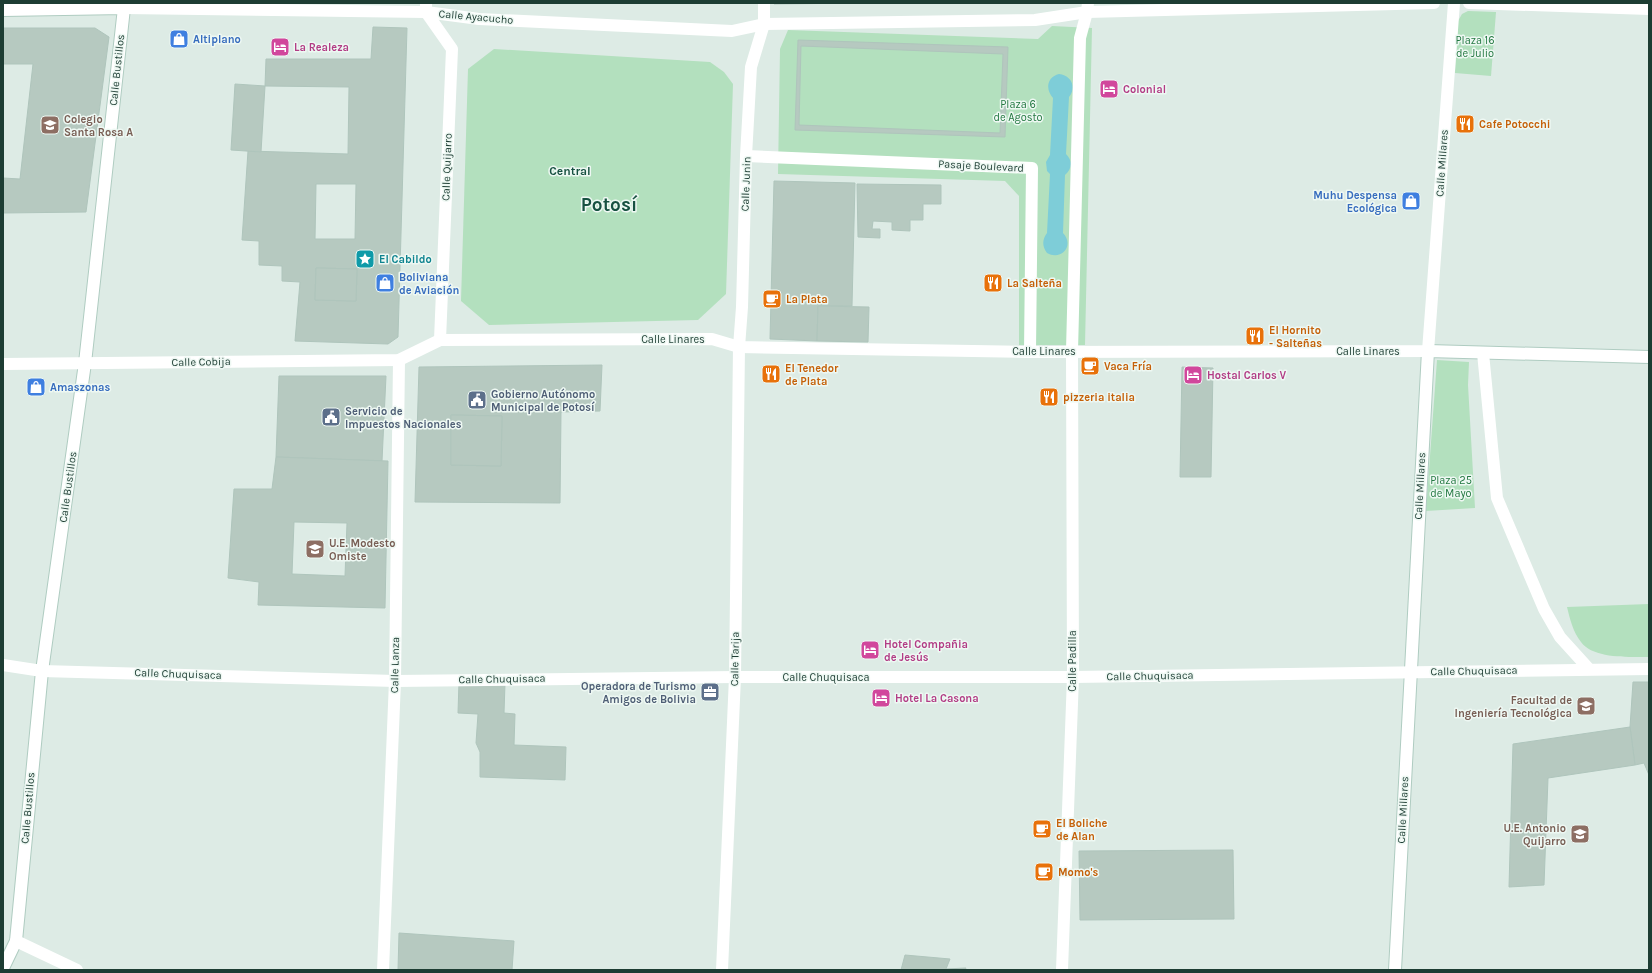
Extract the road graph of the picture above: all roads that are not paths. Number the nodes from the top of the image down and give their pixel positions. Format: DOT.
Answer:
graph roads {
  1 [pos="764,3"];
  2 [pos="1434,3"];
  3 [pos="1454,3"];
  4 [pos="1469,3"];
  5 [pos="124,6"];
  6 [pos="426,7"];
  7 [pos="1087,7"];
  8 [pos="1649,9"];
  9 [pos="3,10"];
  10 [pos="764,24"];
  11 [pos="746,156"];
  12 [pos="440,340"];
  13 [pos="738,347"];
  14 [pos="1072,351"];
  15 [pos="1428,351"];
  16 [pos="1030,352"];
  17 [pos="1483,353"];
  18 [pos="1649,357"];
  19 [pos="399,360"];
  20 [pos="85,363"];
  21 [pos="3,364"];
  22 [pos="3,665"];
  23 [pos="1590,669"];
  24 [pos="1649,669"];
  25 [pos="42,671"];
  26 [pos="1410,671"];
  27 [pos="735,677"];
  28 [pos="1073,677"];
  29 [pos="395,680"];
  30 [pos="16,940"];
  31 [pos="3,968"];
  32 [pos="77,970"];
  33 [pos="383,970"];
  34 [pos="722,970"];
  35 [pos="1062,970"];
  36 [pos="1395,970"];
  1 -- 10 [label="street, Calle Junin"];
  2 -- 7 [label="street, Calle Ayacucho"];
  3 -- 15 [label="street, Calle Millares"];
  4 -- 8 [label="street"];
  5 -- 6 [label="street, Calle Ayacucho"];
  5 -- 9 [label="street, Calle Ayacucho"];
  5 -- 20 [label="street, Calle Bustillos"];
  6 -- 10 [label="street, Calle Ayacucho"];
  6 -- 12 [label="street, Calle Quijarro"];
  7 -- 10 [label="street, Calle Ayacucho"];
  7 -- 14 [label="street"];
  10 -- 11 [label="street, Calle Junin"];
  11 -- 13 [label="street, Calle Junin"];
  11 -- 16 [label="street, Pasaje Boulevard"];
  12 -- 13 [label="street, Calle Linares"];
  12 -- 19 [label="street"];
  13 -- 16 [label="street, Calle Linares"];
  13 -- 27 [label="street, Calle Tarija"];
  14 -- 15 [label="street, Calle Linares"];
  14 -- 16 [label="street, Calle Linares"];
  14 -- 28 [label="street, Calle Padilla"];
  15 -- 17 [label="street, Calle Linares"];
  15 -- 26 [label="street, Calle Millares"];
  17 -- 18 [label="street, Calle Linares"];
  17 -- 23 [label="street"];
  19 -- 20 [label="street, Calle Cobija"];
  19 -- 29 [label="street, Calle Lanza"];
  20 -- 21 [label="street, Calle Cobija"];
  20 -- 25 [label="street, Calle Bustillos"];
  22 -- 25 [label="street, Calle Chuquisaca"];
  23 -- 24 [label="street, Calle Chuquisaca"];
  23 -- 26 [label="street, Calle Chuquisaca"];
  25 -- 29 [label="street, Calle Chuquisaca"];
  25 -- 30 [label="street, Calle Bustillos"];
  26 -- 28 [label="street, Calle Chuquisaca"];
  26 -- 36 [label="street, Calle Millares"];
  27 -- 28 [label="street, Calle Chuquisaca"];
  27 -- 29 [label="street, Calle Chuquisaca"];
  27 -- 34 [label="street, Calle Tarija"];
  28 -- 35 [label="street, Calle Padilla"];
  29 -- 33 [label="street, Calle Lanza"];
  30 -- 31 [label="street, Calle Bustillos"];
  30 -- 32 [label="street"];
}
